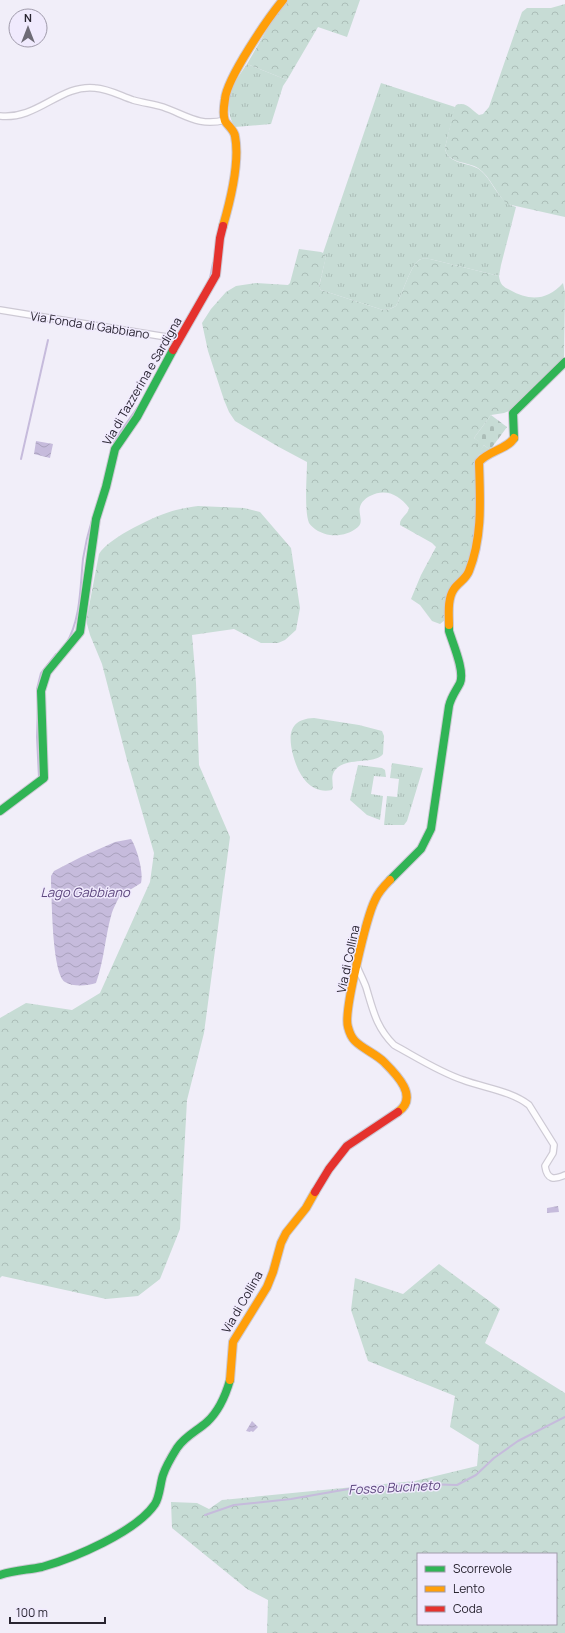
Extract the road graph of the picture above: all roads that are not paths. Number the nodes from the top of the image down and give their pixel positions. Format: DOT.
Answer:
graph roads {
  1 [pos="283,0"];
  2 [pos="0,116"];
  3 [pos="224,120"];
  4 [pos="0,310"];
  5 [pos="179,339"];
  6 [pos="565,362"];
  7 [pos="0,811"];
  8 [pos="356,964"];
  9 [pos="565,1175"];
  10 [pos="0,1575"];
  1 -- 3 [label="street"];
  2 -- 3 [label="street"];
  3 -- 5 [label="street, Via di Tazzerina e Sardigna"];
  4 -- 5 [label="street, Via Fonda di Gabbiano"];
  5 -- 7 [label="street, Via di Tazzerina e Sardigna"];
  6 -- 8 [label="street, Via di Collina"];
  8 -- 9 [label="street"];
  8 -- 10 [label="street, Via di Collina"];
}
